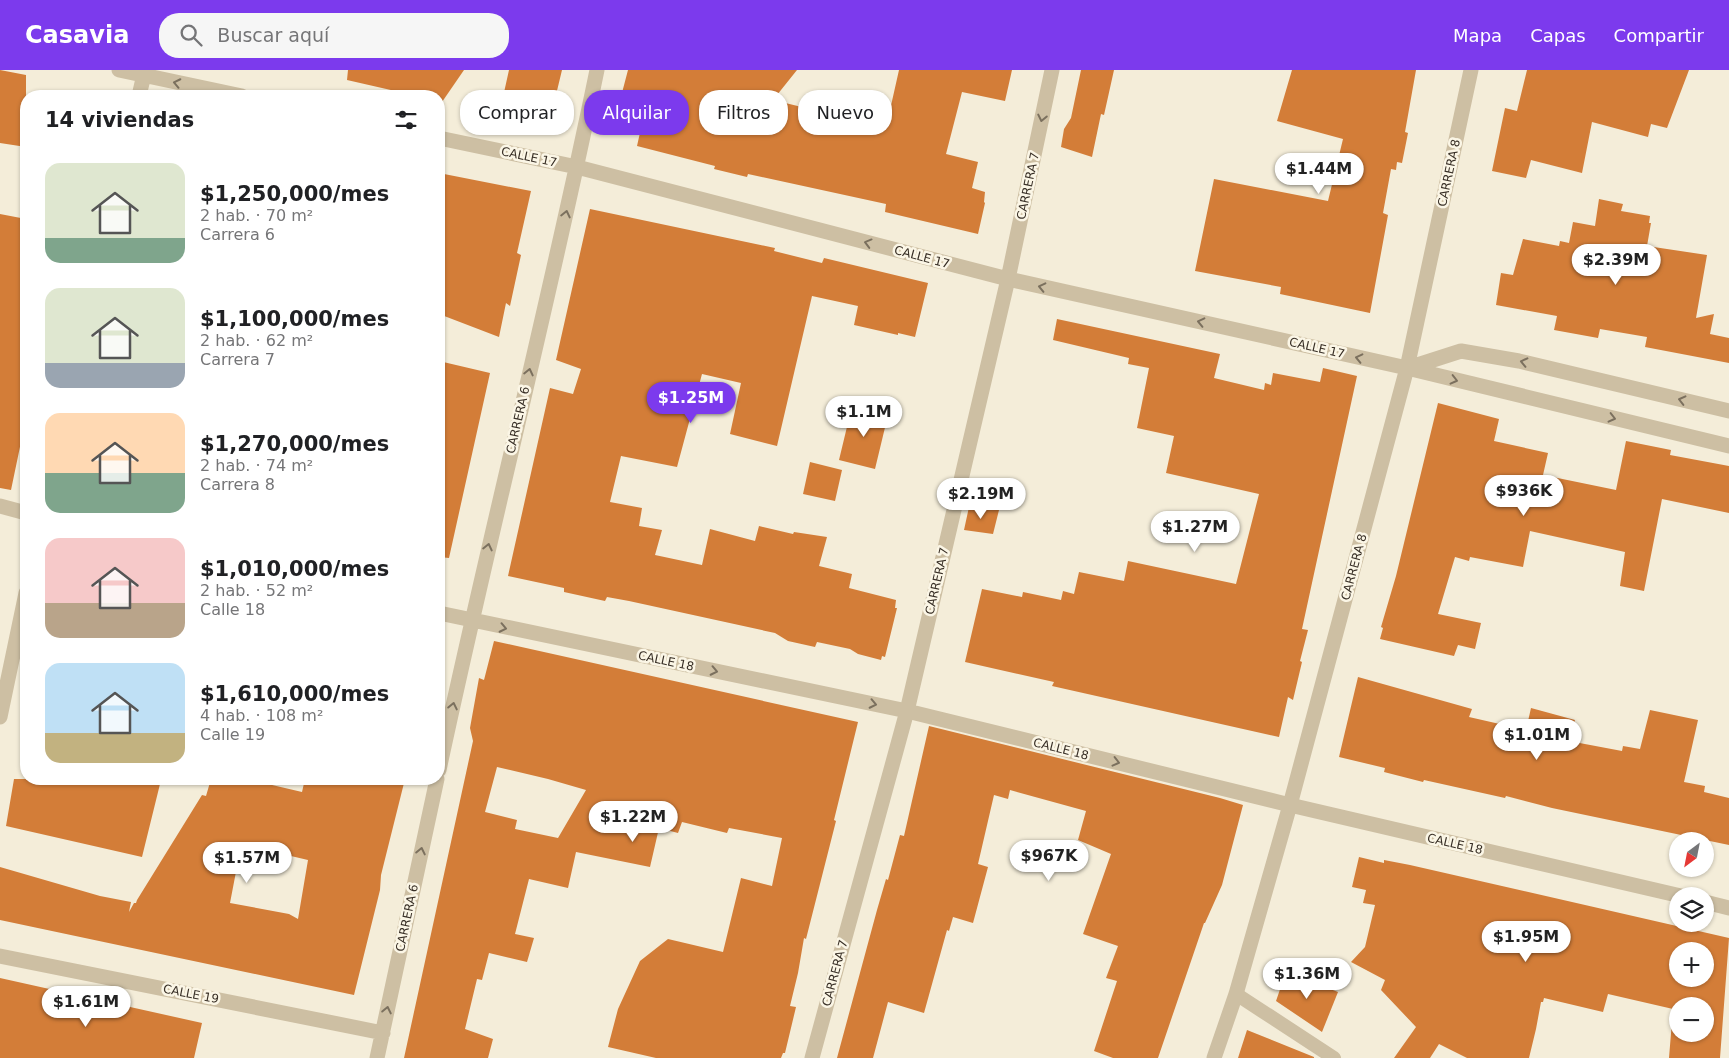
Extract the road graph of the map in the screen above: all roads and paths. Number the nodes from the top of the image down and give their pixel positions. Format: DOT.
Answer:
graph roads {
  1 [pos="120,70"];
  2 [pos="597,70"];
  3 [pos="1052,70"];
  4 [pos="1471,70"];
  5 [pos="144,73"];
  6 [pos="140,90"];
  7 [pos="216,90"];
  8 [pos="445,139"];
  9 [pos="577,167"];
  10 [pos="1008,279"];
  11 [pos="1407,368"];
  12 [pos="1729,411"];
  13 [pos="1729,446"];
  14 [pos="0,506"];
  15 [pos="20,511"];
  16 [pos="445,614"];
  17 [pos="471,621"];
  18 [pos="20,622"];
  19 [pos="907,711"];
  20 [pos="0,717"];
  21 [pos="445,742"];
  22 [pos="436,785"];
  23 [pos="1290,805"];
  24 [pos="1669,893"];
  25 [pos="1714,904"];
  26 [pos="1729,908"];
  27 [pos="0,956"];
  28 [pos="1236,994"];
  29 [pos="383,1033"];
  30 [pos="377,1058"];
  31 [pos="812,1058"];
  32 [pos="1214,1058"];
  33 [pos="1334,1058"];
  1 -- 5 [label="street"];
  2 -- 9 [label="street, CARRERA 6"];
  3 -- 10 [label="street, CARRERA 7, one-way"];
  4 -- 11 [label="street, CARRERA 8"];
  5 -- 6 [label="street"];
  7 -- 5 [label="street, one-way"];
  8 -- 9 [label="street, CALLE 17"];
  10 -- 9 [label="street, CALLE 17, one-way"];
  17 -- 9 [label="street, CARRERA 6, one-way"];
  11 -- 10 [label="street, CALLE 17, one-way"];
  10 -- 19 [label="street, CARRERA 7"];
  12 -- 11 [label="street, one-way"];
  11 -- 13 [label="street, CALLE 17, one-way"];
  11 -- 23 [label="street, CARRERA 8"];
  14 -- 15 [label="street"];
  16 -- 17 [label="street, CALLE 18"];
  17 -- 19 [label="street, CALLE 18, one-way"];
  21 -- 17 [label="street, CARRERA 6, one-way"];
  18 -- 20 [label="street"];
  19 -- 23 [label="street, CALLE 18, one-way"];
  19 -- 31 [label="street, CARRERA 7"];
  29 -- 22 [label="street, CARRERA 6, one-way"];
  23 -- 24 [label="street, CALLE 18"];
  23 -- 28 [label="street, CARRERA 8"];
  25 -- 26 [label="street"];
  27 -- 29 [label="street, CALLE 19"];
  28 -- 32 [label="street, CARRERA 8"];
  28 -- 33 [label="lane"];
  29 -- 30 [label="street, CARRERA 6"];
}
